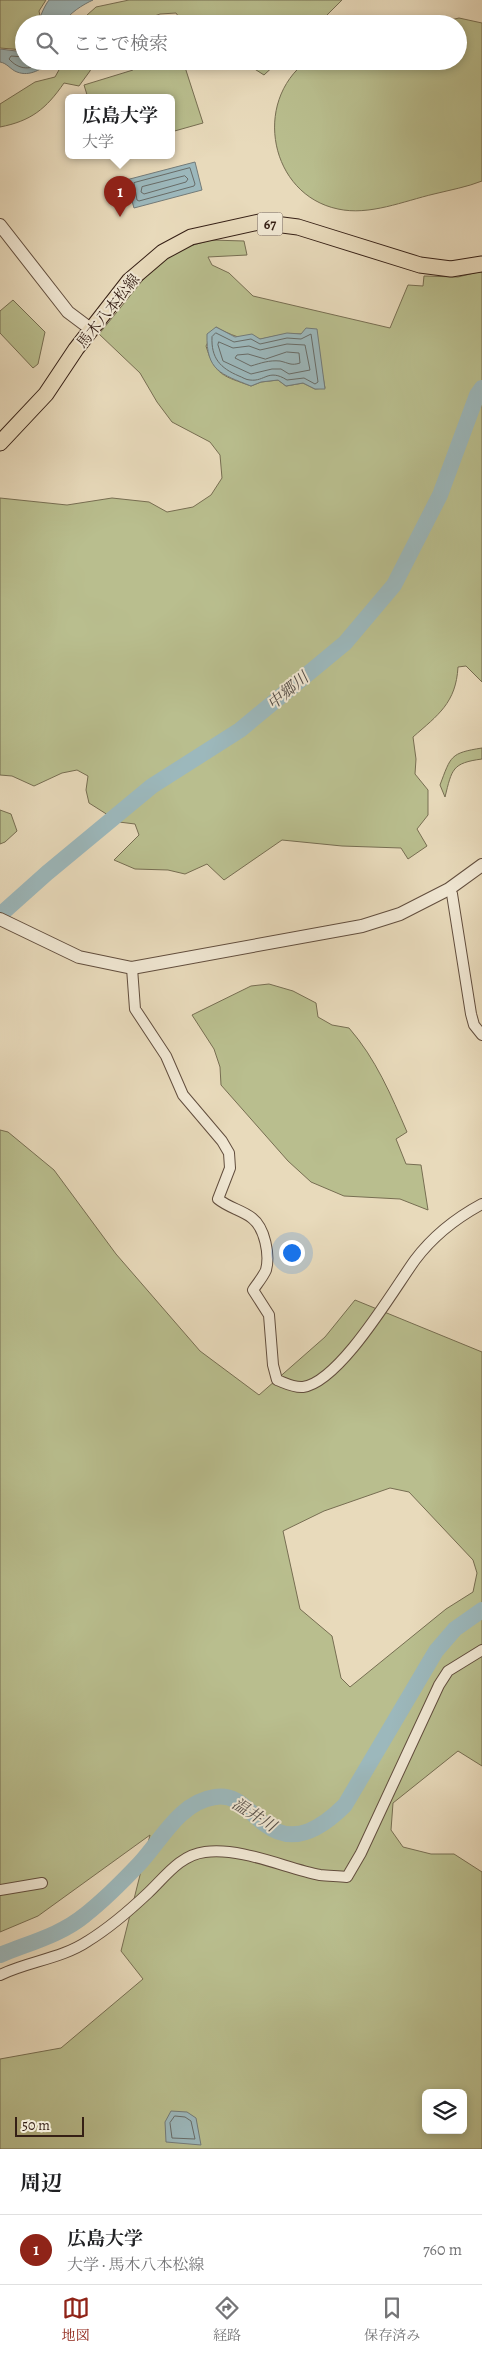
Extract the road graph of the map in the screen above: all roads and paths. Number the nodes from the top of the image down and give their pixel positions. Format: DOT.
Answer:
graph roads {
  1 [pos="0,225"];
  2 [pos="482,264"];
  3 [pos="92,330"];
  4 [pos="0,444"];
  5 [pos="482,865"];
  6 [pos="449,889"];
  7 [pos="0,919"];
  8 [pos="132,968"];
  9 [pos="482,1035"];
  10 [pos="482,1204"];
  11 [pos="482,1650"];
  12 [pos="42,1883"];
  13 [pos="0,1890"];
  14 [pos="0,1975"];
  1 -- 3 [label="street"];
  2 -- 3 [label="main road, 馬木八本松線 / 67"];
  3 -- 4 [label="main road, 馬木八本松線 / 67"];
  5 -- 6 [label="street"];
  6 -- 8 [label="street"];
  6 -- 9 [label="street"];
  7 -- 8 [label="street"];
  8 -- 10 [label="street"];
  11 -- 14 [label="street"];
  12 -- 13 [label="street"];
}
